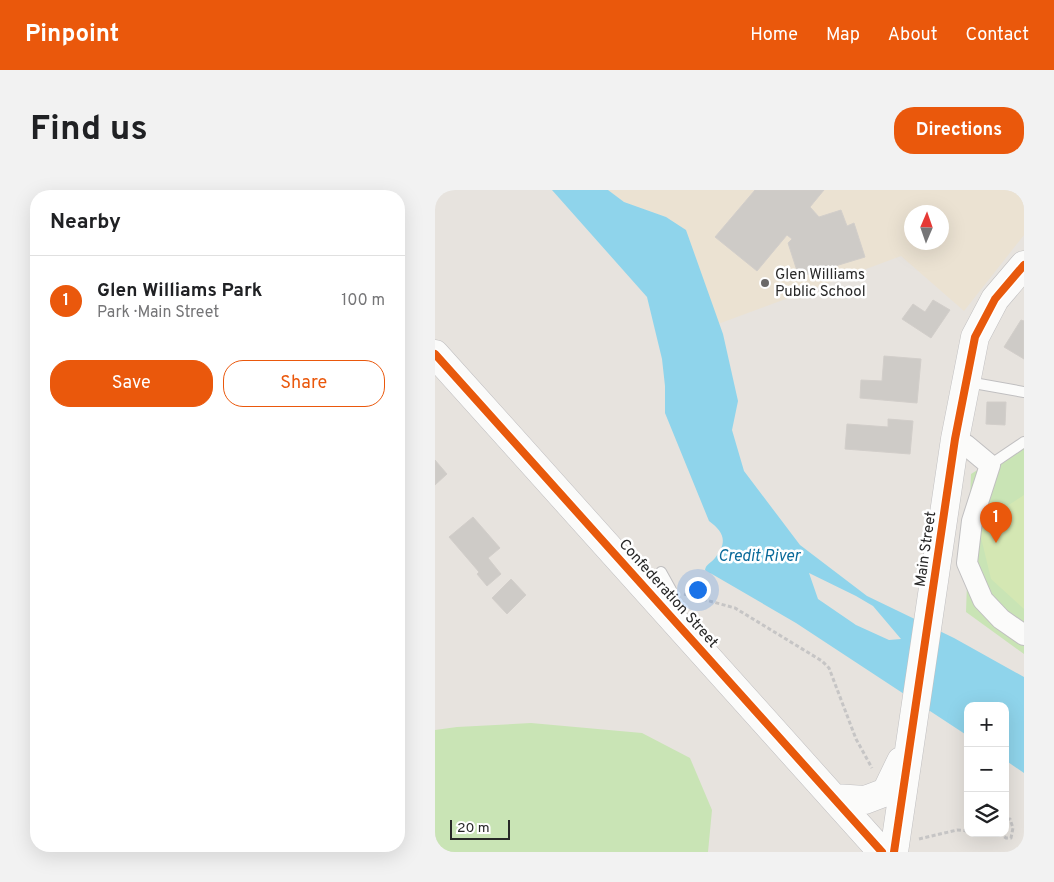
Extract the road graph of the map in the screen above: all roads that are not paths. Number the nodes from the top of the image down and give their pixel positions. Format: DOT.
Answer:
graph roads {
  1 [pos="1024,265"];
  2 [pos="435,354"];
  3 [pos="966,382"];
  4 [pos="1024,392"];
  5 [pos="955,439"];
  6 [pos="1024,442"];
  7 [pos="990,465"];
  8 [pos="661,572"];
  9 [pos="663,595"];
  10 [pos="1024,635"];
  11 [pos="911,739"];
  12 [pos="834,798"];
  13 [pos="881,852"];
  14 [pos="894,852"];
  1 -- 3 [label="main road, Main Street"];
  2 -- 9 [label="main road, Confederation Street"];
  3 -- 4 [label="lane"];
  3 -- 5 [label="main road, Main Street"];
  5 -- 7 [label="street"];
  5 -- 11 [label="main road, Main Street"];
  6 -- 7 [label="lane"];
  7 -- 10 [label="street"];
  8 -- 9 [label="lane"];
  9 -- 12 [label="main road, Confederation Street"];
  11 -- 12 [label="main road"];
  11 -- 14 [label="main road, Main Street"];
  12 -- 13 [label="main road, Confederation Street"];
}
